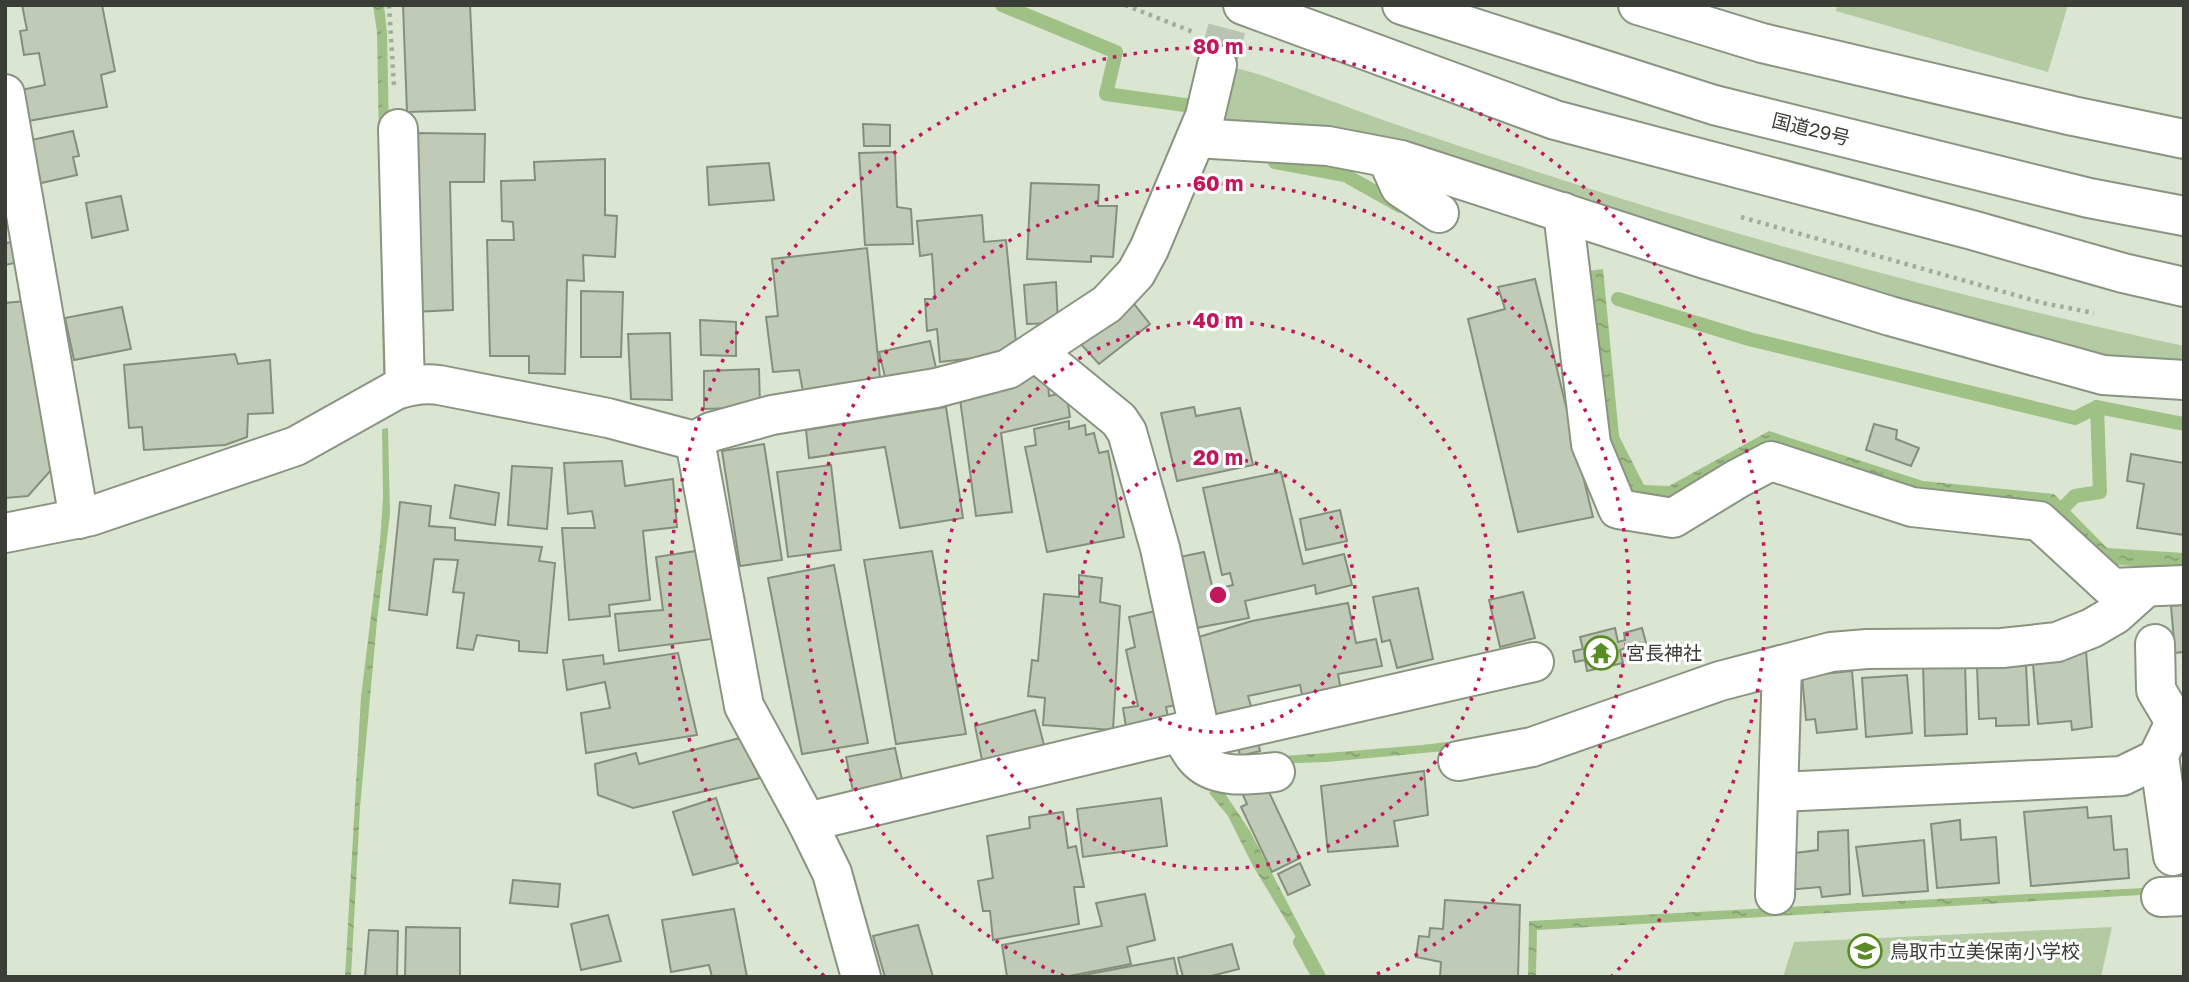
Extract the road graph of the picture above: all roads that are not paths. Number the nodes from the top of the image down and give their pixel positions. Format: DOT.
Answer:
graph roads {
  1 [pos="1243,5"];
  2 [pos="1402,5"];
  3 [pos="1638,5"];
  4 [pos="1430,11"];
  5 [pos="1217,65"];
  6 [pos="5,94"];
  7 [pos="398,129"];
  8 [pos="1196,138"];
  9 [pos="2184,139"];
  10 [pos="1387,158"];
  11 [pos="1563,212"];
  12 [pos="1439,213"];
  13 [pos="2184,216"];
  14 [pos="2184,287"];
  15 [pos="1036,352"];
  16 [pos="2184,380"];
  17 [pos="405,387"];
  18 [pos="695,441"];
  19 [pos="79,519"];
  20 [pos="5,533"];
  21 [pos="2184,585"];
  22 [pos="2147,587"];
  23 [pos="2155,644"];
  24 [pos="1534,662"];
  25 [pos="1782,666"];
  26 [pos="2179,721"];
  27 [pos="1189,730"];
  28 [pos="2159,756"];
  29 [pos="1458,761"];
  30 [pos="1275,772"];
  31 [pos="1779,792"];
  32 [pos="807,822"];
  33 [pos="2174,856"];
  34 [pos="1775,895"];
  35 [pos="861,977"];
  1 -- 14 [label="main road"];
  2 -- 4 [label="main road, 国道29号"];
  3 -- 9 [label="main road"];
  4 -- 13 [label="main road, 国道29号"];
  5 -- 8 [label="main road"];
  6 -- 19 [label="main road"];
  7 -- 17 [label="main road"];
  8 -- 10 [label="main road"];
  8 -- 15 [label="main road"];
  10 -- 11 [label="main road"];
  10 -- 12 [label="main road"];
  11 -- 16 [label="main road"];
  11 -- 22 [label="main road"];
  15 -- 18 [label="main road"];
  15 -- 27 [label="main road"];
  17 -- 18 [label="main road"];
  17 -- 19 [label="main road"];
  18 -- 32 [label="main road"];
  19 -- 20 [label="main road"];
  21 -- 22 [label="main road"];
  22 -- 25 [label="main road"];
  23 -- 26 [label="main road"];
  24 -- 27 [label="main road"];
  25 -- 29 [label="main road"];
  25 -- 31 [label="main road"];
  26 -- 28 [label="main road"];
  27 -- 30 [label="main road"];
  27 -- 32 [label="main road"];
  28 -- 31 [label="main road"];
  28 -- 33 [label="main road"];
  31 -- 34 [label="main road"];
  32 -- 35 [label="main road"];
}
